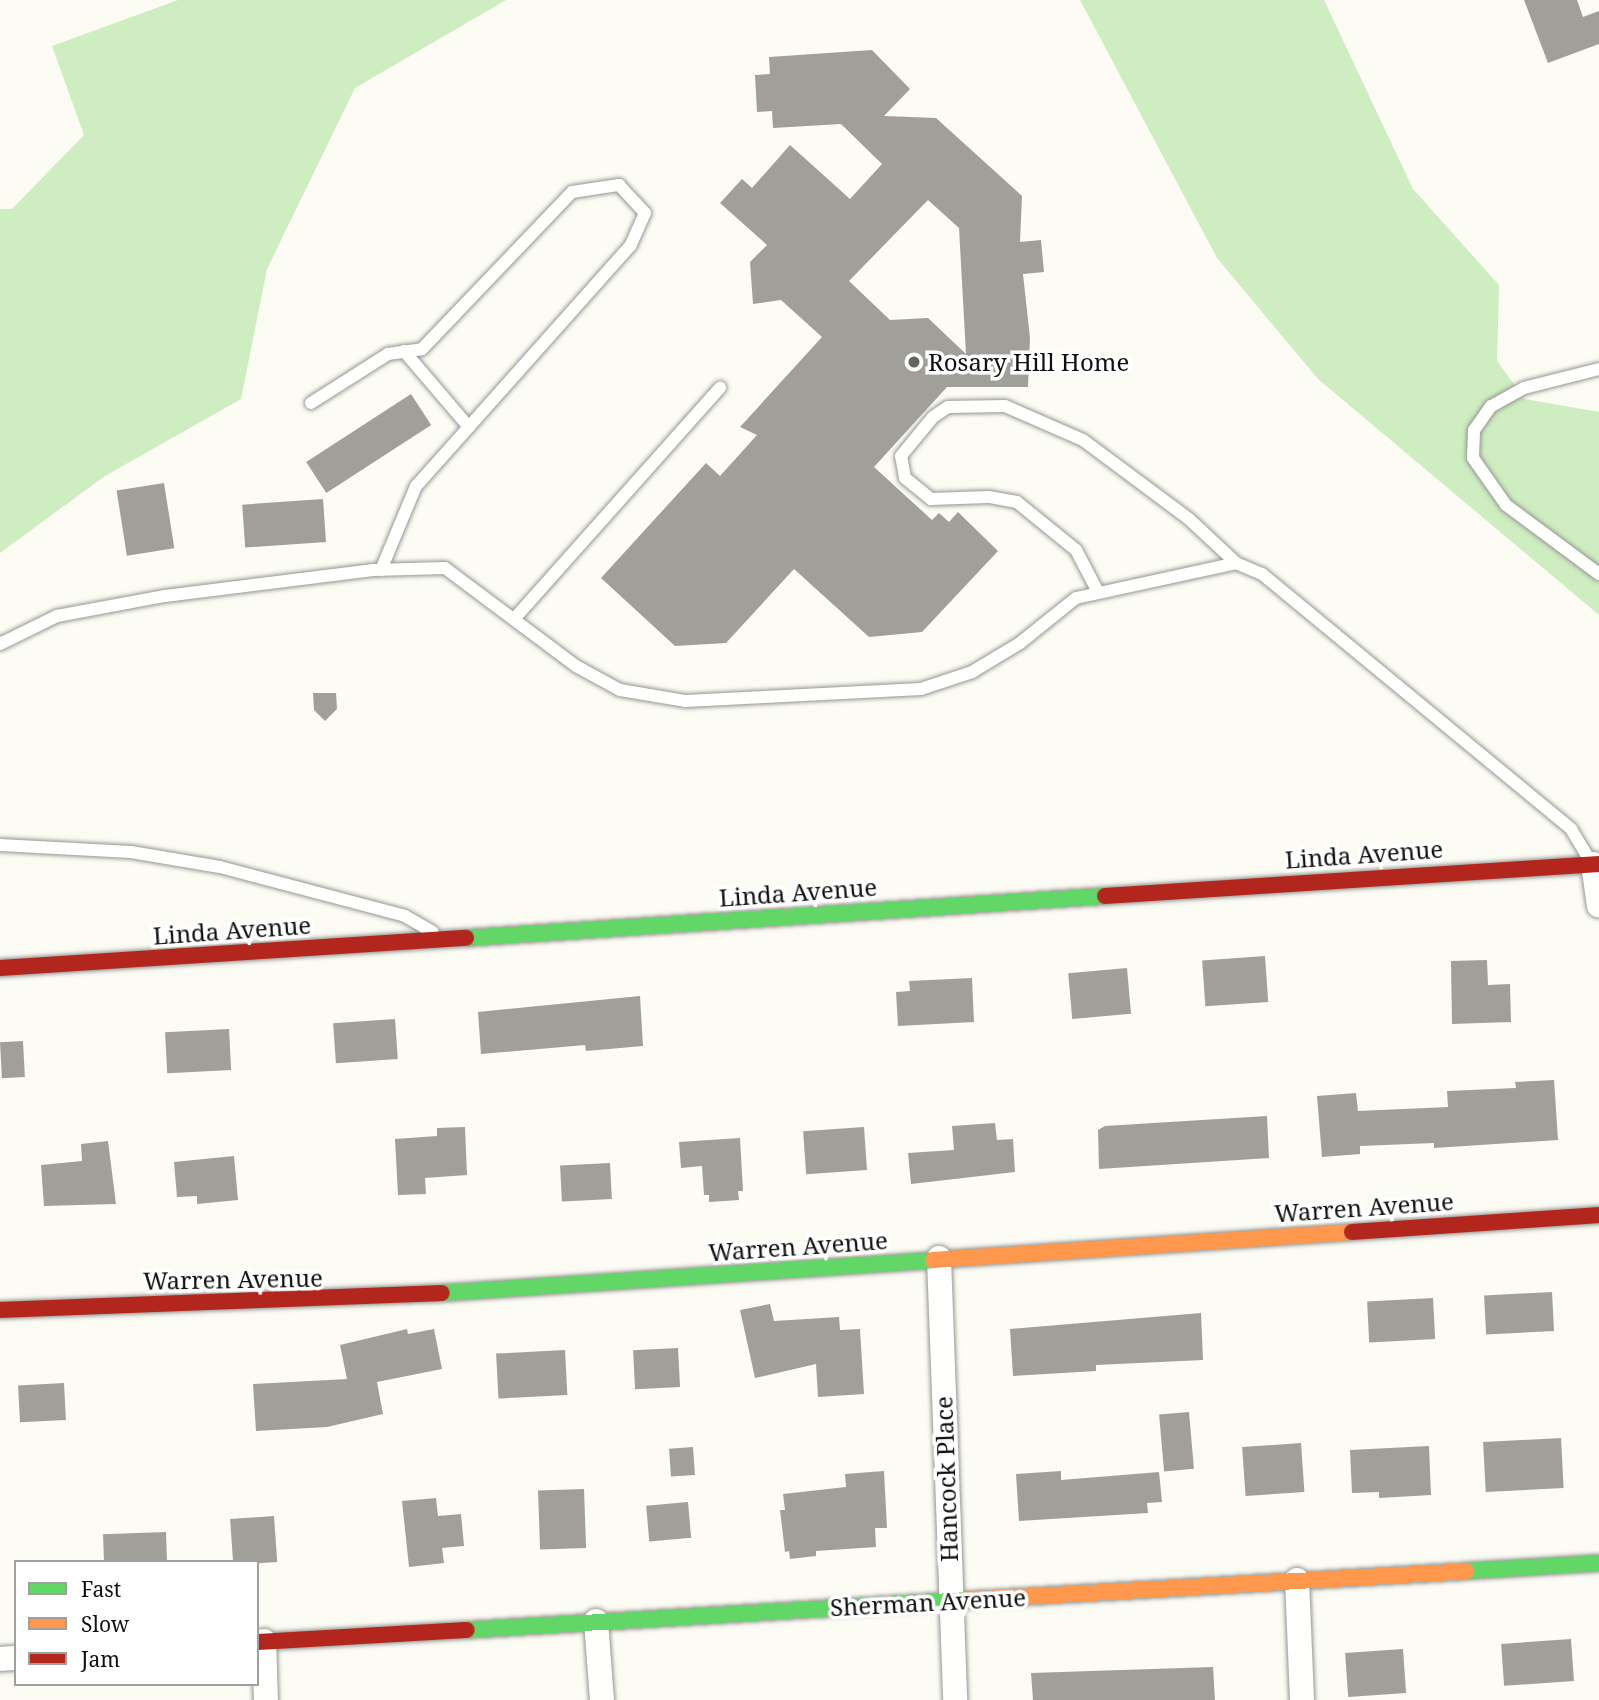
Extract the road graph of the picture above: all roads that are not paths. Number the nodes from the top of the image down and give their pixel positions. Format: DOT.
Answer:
graph roads {
  1 [pos="404,351"];
  2 [pos="1599,369"];
  3 [pos="720,388"];
  4 [pos="311,403"];
  5 [pos="469,427"];
  6 [pos="1236,562"];
  7 [pos="381,570"];
  8 [pos="1599,574"];
  9 [pos="1098,592"];
  10 [pos="514,619"];
  11 [pos="0,644"];
  12 [pos="0,845"];
  13 [pos="1596,864"];
  14 [pos="1599,906"];
  15 [pos="448,941"];
  16 [pos="0,968"];
  17 [pos="1599,1215"];
  18 [pos="939,1258"];
  19 [pos="0,1310"];
  20 [pos="1599,1563"];
  21 [pos="1297,1580"];
  22 [pos="950,1600"];
  23 [pos="596,1621"];
  24 [pos="260,1642"];
  25 [pos="267,1700"];
  26 [pos="603,1700"];
  27 [pos="955,1700"];
  28 [pos="1301,1700"];
  1 -- 4 [label="lane"];
  1 -- 5 [label="lane"];
  1 -- 5 [label="lane"];
  2 -- 8 [label="lane"];
  3 -- 10 [label="lane"];
  5 -- 7 [label="lane"];
  6 -- 9 [label="lane"];
  6 -- 9 [label="lane"];
  6 -- 13 [label="lane"];
  7 -- 10 [label="lane"];
  7 -- 11 [label="lane"];
  9 -- 10 [label="lane"];
  12 -- 15 [label="lane"];
  13 -- 14 [label="street"];
  13 -- 15 [label="street, Linda Avenue"];
  15 -- 16 [label="street, Linda Avenue"];
  17 -- 18 [label="street, Warren Avenue"];
  18 -- 19 [label="street, Warren Avenue"];
  18 -- 22 [label="street, Hancock Place"];
  20 -- 21 [label="street, Sherman Avenue"];
  21 -- 22 [label="street, Sherman Avenue"];
  21 -- 28 [label="street"];
  22 -- 23 [label="street, Sherman Avenue"];
  22 -- 27 [label="street, Hancock Place"];
  23 -- 24 [label="street, Sherman Avenue"];
  23 -- 26 [label="street"];
  24 -- 25 [label="street"];
}
